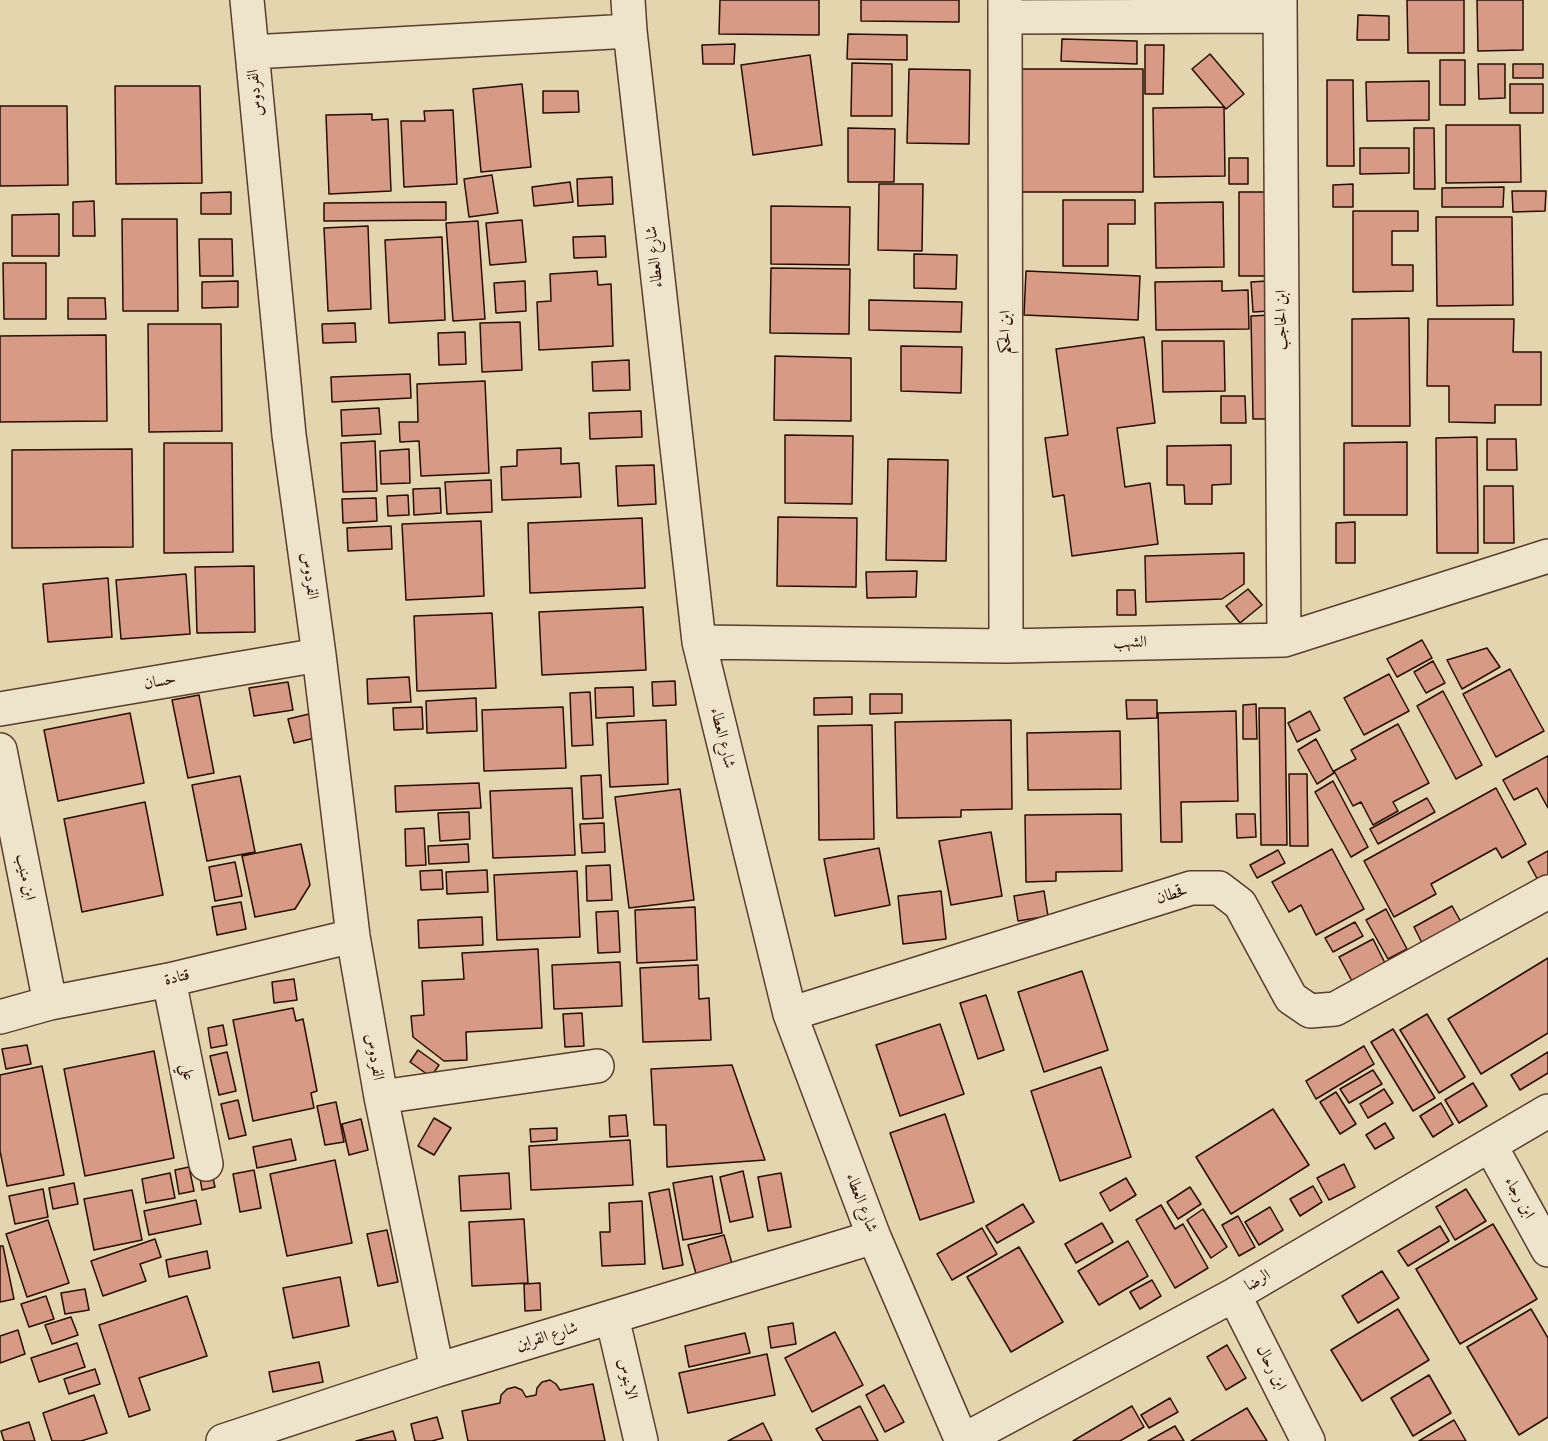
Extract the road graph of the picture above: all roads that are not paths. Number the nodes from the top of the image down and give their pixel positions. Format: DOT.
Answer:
graph roads {
  1 [pos="247,0"];
  2 [pos="1280,8"];
  3 [pos="1005,9"];
  4 [pos="629,15"];
  5 [pos="252,52"];
  6 [pos="1548,556"];
  7 [pos="1284,640"];
  8 [pos="699,642"];
  9 [pos="1006,646"];
  10 [pos="319,655"];
  11 [pos="0,709"];
  12 [pos="0,750"];
  13 [pos="1548,892"];
  14 [pos="353,936"];
  15 [pos="169,980"];
  16 [pos="50,1004"];
  17 [pos="790,1014"];
  18 [pos="0,1017"];
  19 [pos="597,1066"];
  20 [pos="381,1097"];
  21 [pos="1548,1111"];
  22 [pos="1490,1145"];
  23 [pos="206,1164"];
  24 [pos="874,1238"];
  25 [pos="1548,1250"];
  26 [pos="1234,1295"];
  27 [pos="612,1317"];
  28 [pos="437,1370"];
  29 [pos="222,1441"];
  30 [pos="641,1441"];
  31 [pos="962,1441"];
  32 [pos="1308,1441"];
  1 -- 5 [label="street, الفردوس"];
  2 -- 3 [label="street, ابن الحكم"];
  2 -- 7 [label="street, ابن الحاجب"];
  3 -- 9 [label="street, ابن الحكم"];
  4 -- 5 [label="street, الفردوس"];
  4 -- 8 [label="street, شارع العطاء"];
  5 -- 10 [label="street, الفردوس"];
  6 -- 7 [label="street, الشهب"];
  7 -- 9 [label="street, الشهب"];
  8 -- 9 [label="street, الشهب"];
  8 -- 17 [label="street, شارع العطاء"];
  10 -- 11 [label="street, حسان"];
  10 -- 14 [label="street, الفردوس"];
  12 -- 16 [label="street, ابن منيب"];
  13 -- 17 [label="street, قحطان"];
  14 -- 15 [label="street, قتادة"];
  14 -- 20 [label="street, الفردوس"];
  15 -- 16 [label="street, قتادة"];
  15 -- 23 [label="street, علي"];
  16 -- 18 [label="street, قتادة"];
  17 -- 24 [label="street, شارع العطاء"];
  19 -- 20 [label="street, الفردوس"];
  20 -- 28 [label="street, الفردوس"];
  21 -- 22 [label="street, الرضا"];
  22 -- 25 [label="street, ابن رجاء"];
  22 -- 26 [label="street, الرضا"];
  24 -- 27 [label="street, شارع القراين"];
  24 -- 31 [label="street, شارع العطاء"];
  26 -- 31 [label="street, الرضا"];
  26 -- 32 [label="street, ابن رحال"];
  27 -- 28 [label="street, شارع القراين"];
  27 -- 30 [label="street, الابنوس"];
  28 -- 29 [label="street, شارع القراين"];
}
